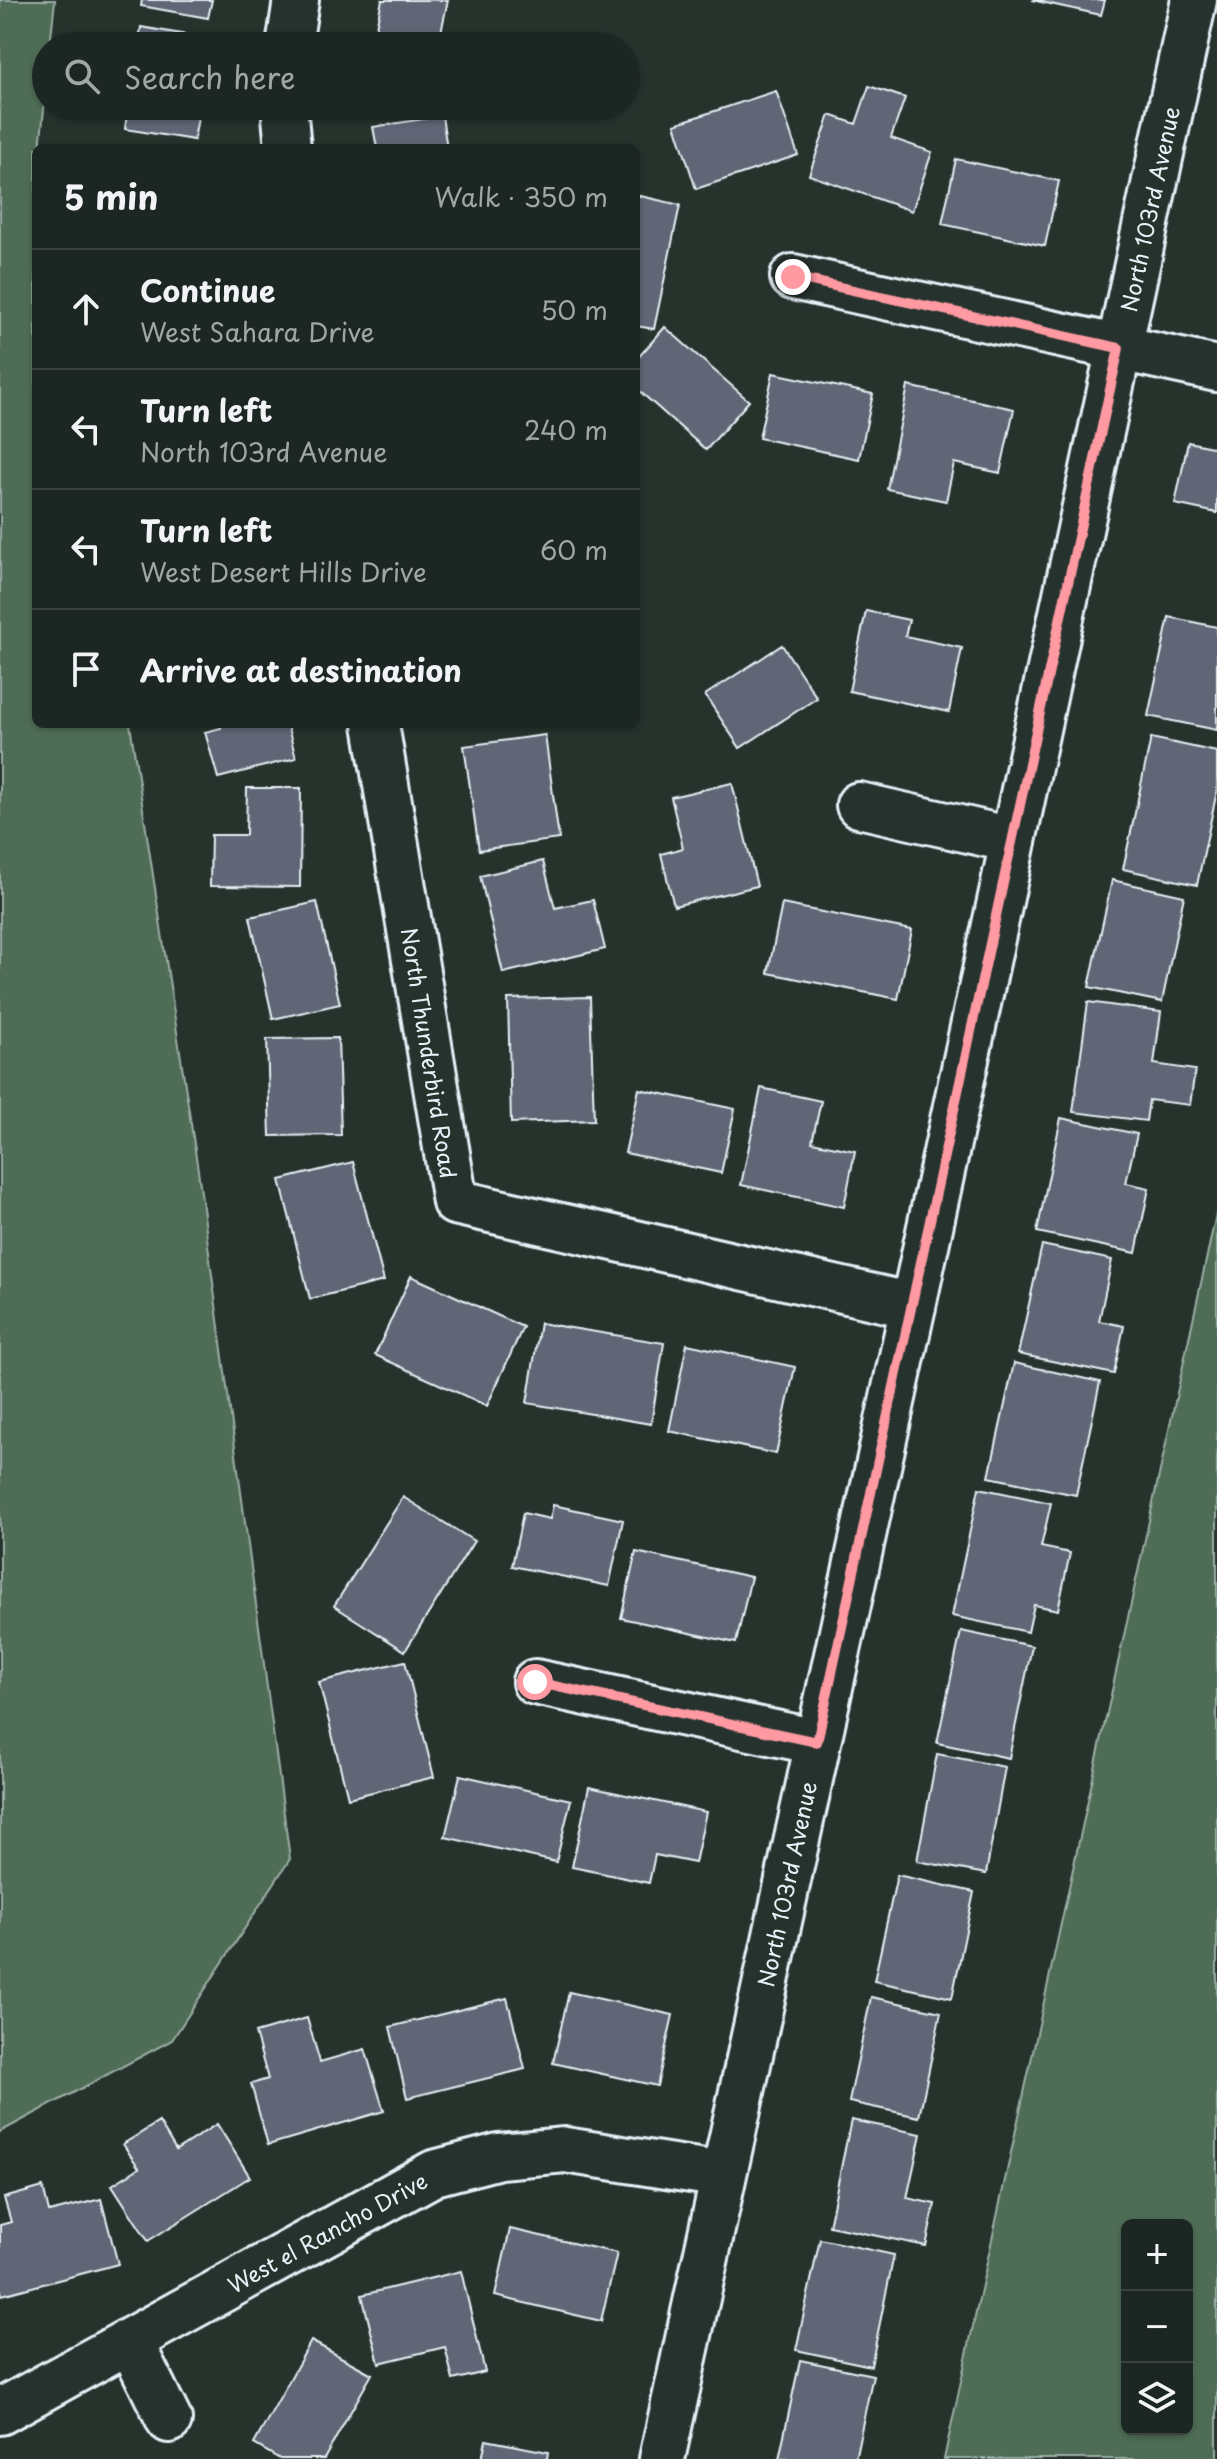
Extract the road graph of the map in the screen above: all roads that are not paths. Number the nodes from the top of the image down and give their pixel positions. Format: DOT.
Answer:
graph roads {
  1 [pos="296,0"];
  2 [pos="1194,0"];
  3 [pos="291,32"];
  4 [pos="285,120"];
  5 [pos="288,144"];
  6 [pos="793,277"];
  7 [pos="1119,348"];
  8 [pos="1217,369"];
  9 [pos="377,728"];
  10 [pos="859,805"];
  11 [pos="1012,840"];
  12 [pos="913,1306"];
  13 [pos="535,1682"];
  14 [pos="817,1742"];
  15 [pos="723,2175"];
  16 [pos="130,2341"];
  17 [pos="0,2412"];
  18 [pos="169,2420"];
  19 [pos="662,2459"];
  1 -- 3 [label="street"];
  2 -- 7 [label="street, North 103rd Avenue"];
  4 -- 5 [label="street"];
  6 -- 7 [label="street"];
  7 -- 8 [label="street"];
  7 -- 11 [label="street, North 103rd Avenue"];
  9 -- 12 [label="street, North Thunderbird Road"];
  10 -- 11 [label="street"];
  11 -- 12 [label="street, North 103rd Avenue"];
  12 -- 14 [label="street, North 103rd Avenue"];
  13 -- 14 [label="street"];
  14 -- 15 [label="street, North 103rd Avenue"];
  15 -- 16 [label="street, West el Rancho Drive"];
  15 -- 19 [label="street, North 103rd Avenue"];
  16 -- 17 [label="street, West el Rancho Drive"];
  16 -- 18 [label="street"];
}
